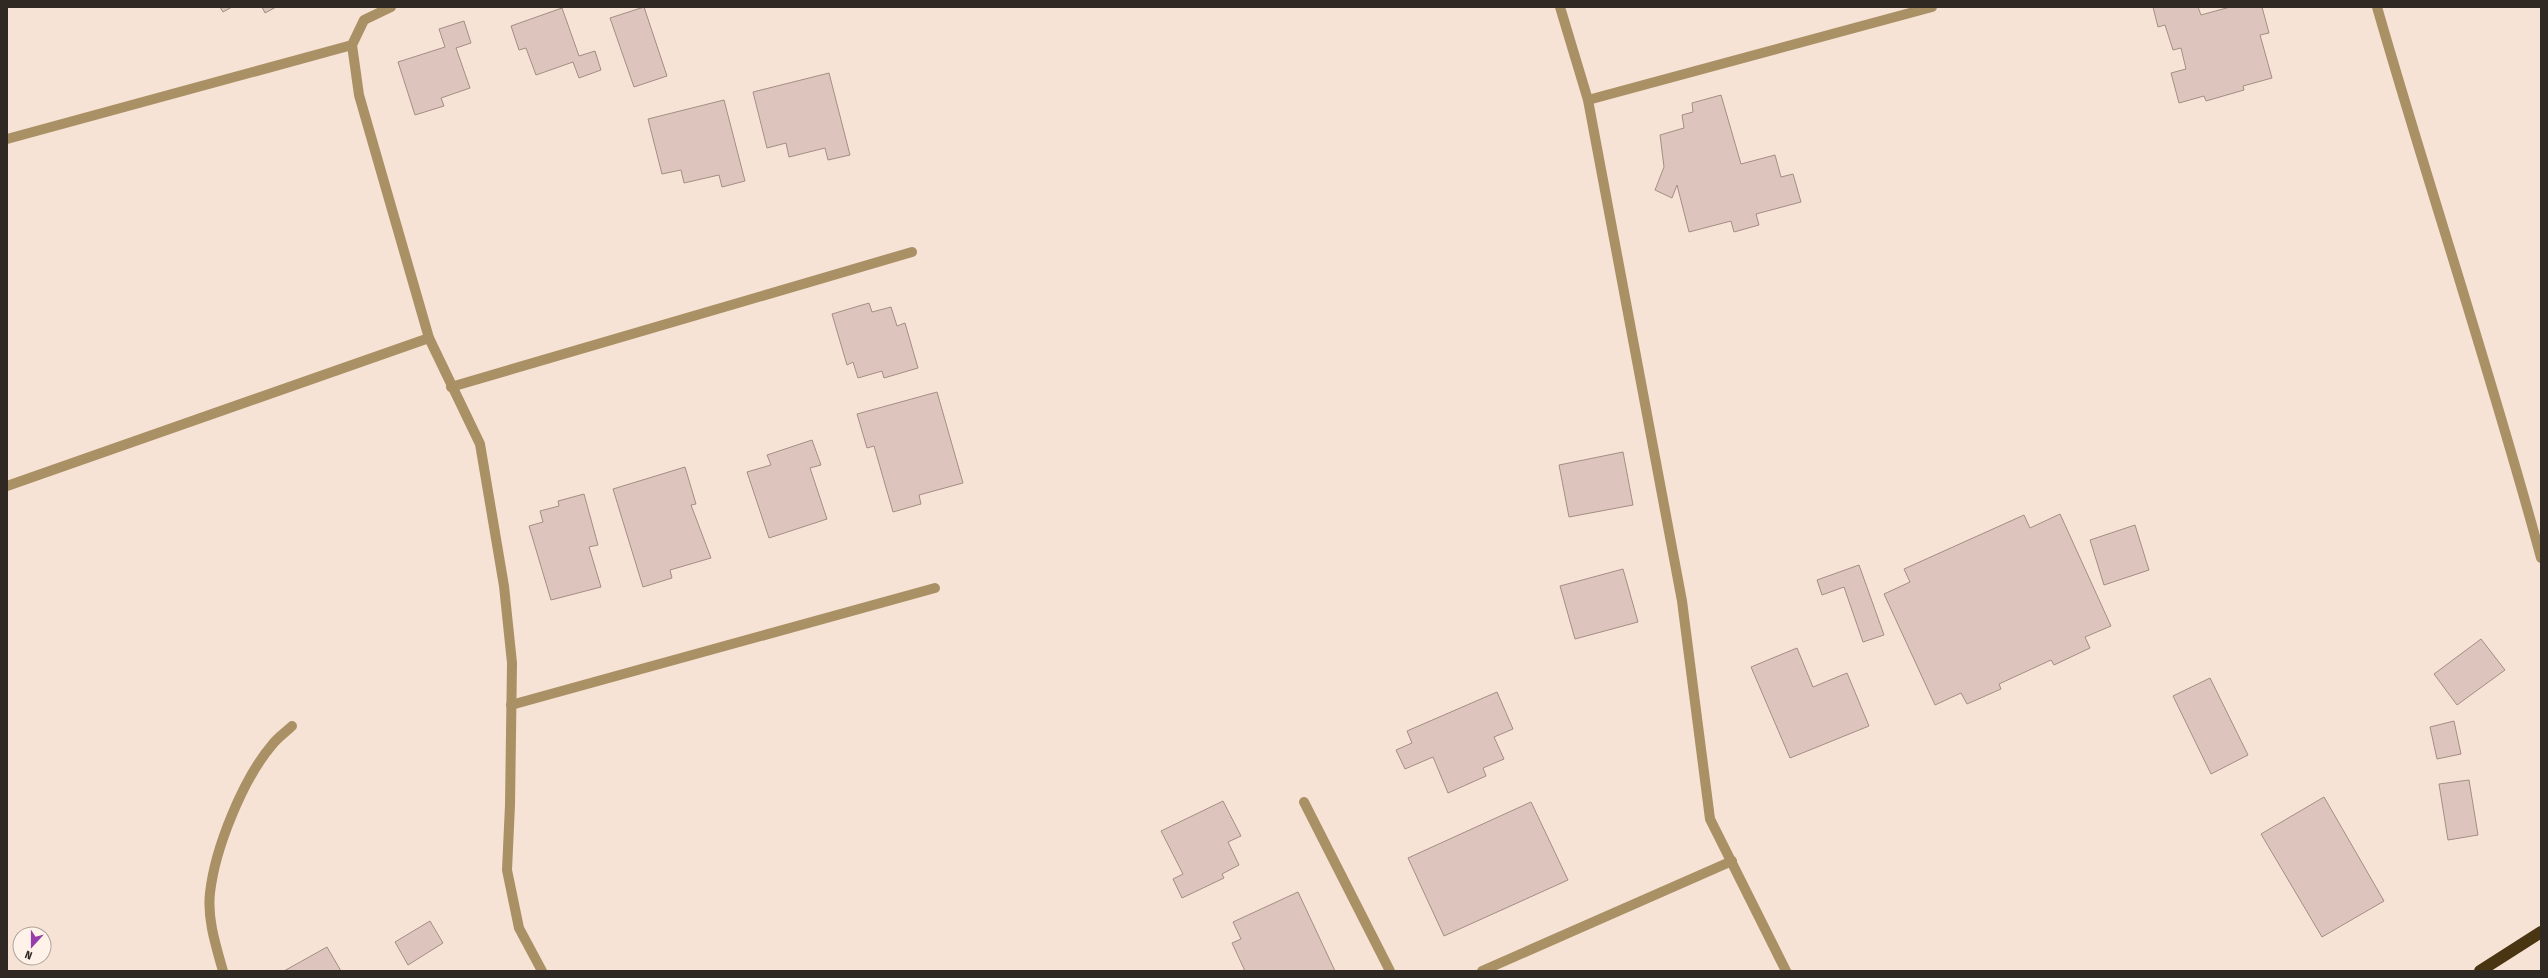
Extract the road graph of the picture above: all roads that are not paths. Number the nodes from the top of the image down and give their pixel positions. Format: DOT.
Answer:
graph roads {
  1 [pos="391,7"];
  2 [pos="1560,7"];
  3 [pos="1932,7"];
  4 [pos="2376,7"];
  5 [pos="352,45"];
  6 [pos="1588,100"];
  7 [pos="7,139"];
  8 [pos="912,252"];
  9 [pos="429,338"];
  10 [pos="451,387"];
  11 [pos="7,486"];
  12 [pos="2541,558"];
  13 [pos="935,588"];
  14 [pos="511,705"];
  15 [pos="292,726"];
  16 [pos="1304,802"];
  17 [pos="1732,861"];
  18 [pos="2541,932"];
  19 [pos="223,971"];
  20 [pos="542,971"];
  21 [pos="1390,971"];
  22 [pos="1482,971"];
  23 [pos="1786,971"];
  24 [pos="2480,971"];
  1 -- 5 [label="street"];
  2 -- 6 [label="street"];
  3 -- 6 [label="street"];
  4 -- 12 [label="street"];
  5 -- 7 [label="street"];
  5 -- 9 [label="street"];
  6 -- 17 [label="street"];
  8 -- 10 [label="street"];
  9 -- 10 [label="street"];
  9 -- 11 [label="street"];
  10 -- 14 [label="street"];
  13 -- 14 [label="street"];
  14 -- 20 [label="street"];
  15 -- 19 [label="street"];
  16 -- 21 [label="street"];
  17 -- 22 [label="street"];
  17 -- 23 [label="street"];
  18 -- 24 [label="highway"];
}
